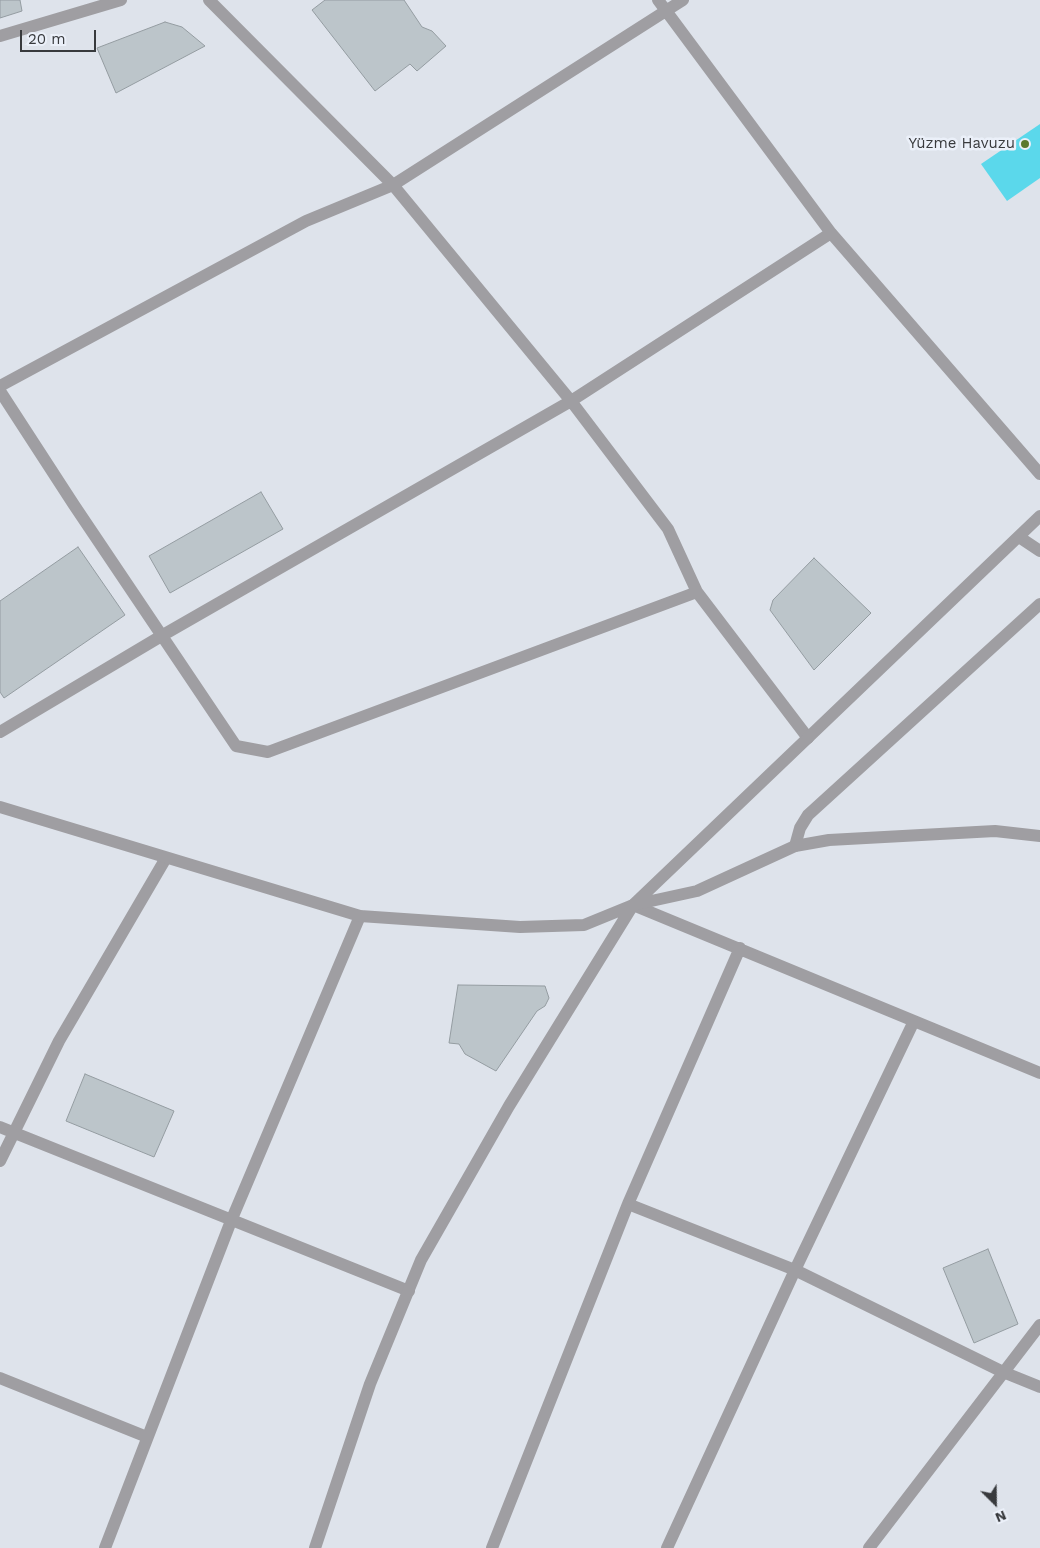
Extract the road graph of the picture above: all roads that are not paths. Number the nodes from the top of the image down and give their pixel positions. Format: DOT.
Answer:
graph roads {
  1 [pos="121,0"];
  2 [pos="658,0"];
  3 [pos="683,0"];
  4 [pos="216,2"];
  5 [pos="668,11"];
  6 [pos="0,36"];
  7 [pos="393,185"];
  8 [pos="831,233"];
  9 [pos="0,386"];
  10 [pos="0,391"];
  11 [pos="571,401"];
  12 [pos="1040,474"];
  13 [pos="1040,516"];
  14 [pos="1019,537"];
  15 [pos="1040,551"];
  16 [pos="697,592"];
  17 [pos="1040,604"];
  18 [pos="163,635"];
  19 [pos="0,732"];
  20 [pos="808,738"];
  21 [pos="0,807"];
  22 [pos="1040,836"];
  23 [pos="795,846"];
  24 [pos="166,858"];
  25 [pos="633,905"];
  26 [pos="360,916"];
  27 [pos="740,948"];
  28 [pos="914,1021"];
  29 [pos="1040,1073"];
  30 [pos="0,1127"];
  31 [pos="15,1133"];
  32 [pos="0,1161"];
  33 [pos="628,1204"];
  34 [pos="231,1221"];
  35 [pos="795,1270"];
  36 [pos="409,1291"];
  37 [pos="1040,1325"];
  38 [pos="1004,1372"];
  39 [pos="0,1378"];
  40 [pos="1040,1387"];
  41 [pos="147,1437"];
  42 [pos="105,1548"];
  43 [pos="315,1548"];
  44 [pos="492,1548"];
  45 [pos="667,1548"];
  46 [pos="869,1548"];
  1 -- 6 [label="street"];
  2 -- 5 [label="street"];
  3 -- 5 [label="street"];
  4 -- 7 [label="street"];
  5 -- 7 [label="street"];
  5 -- 8 [label="street"];
  7 -- 9 [label="street"];
  7 -- 11 [label="street"];
  8 -- 11 [label="street"];
  8 -- 12 [label="street"];
  10 -- 18 [label="street"];
  11 -- 16 [label="street"];
  11 -- 18 [label="street"];
  13 -- 14 [label="street"];
  14 -- 15 [label="street"];
  14 -- 20 [label="street"];
  16 -- 18 [label="street"];
  16 -- 20 [label="street"];
  17 -- 23 [label="street"];
  18 -- 19 [label="street"];
  20 -- 25 [label="street"];
  21 -- 24 [label="street"];
  22 -- 23 [label="street"];
  23 -- 25 [label="street"];
  24 -- 26 [label="street"];
  24 -- 31 [label="street"];
  25 -- 26 [label="street"];
  25 -- 27 [label="street"];
  25 -- 36 [label="street"];
  26 -- 34 [label="street"];
  27 -- 28 [label="street"];
  27 -- 33 [label="street"];
  28 -- 29 [label="street"];
  28 -- 35 [label="street"];
  30 -- 31 [label="street"];
  31 -- 32 [label="street"];
  31 -- 34 [label="street"];
  33 -- 35 [label="street"];
  33 -- 44 [label="street"];
  34 -- 36 [label="street"];
  34 -- 41 [label="street"];
  35 -- 38 [label="street"];
  35 -- 45 [label="street"];
  36 -- 43 [label="street"];
  37 -- 38 [label="street"];
  38 -- 40 [label="street"];
  38 -- 46 [label="street"];
  39 -- 41 [label="street"];
  41 -- 42 [label="street"];
}
